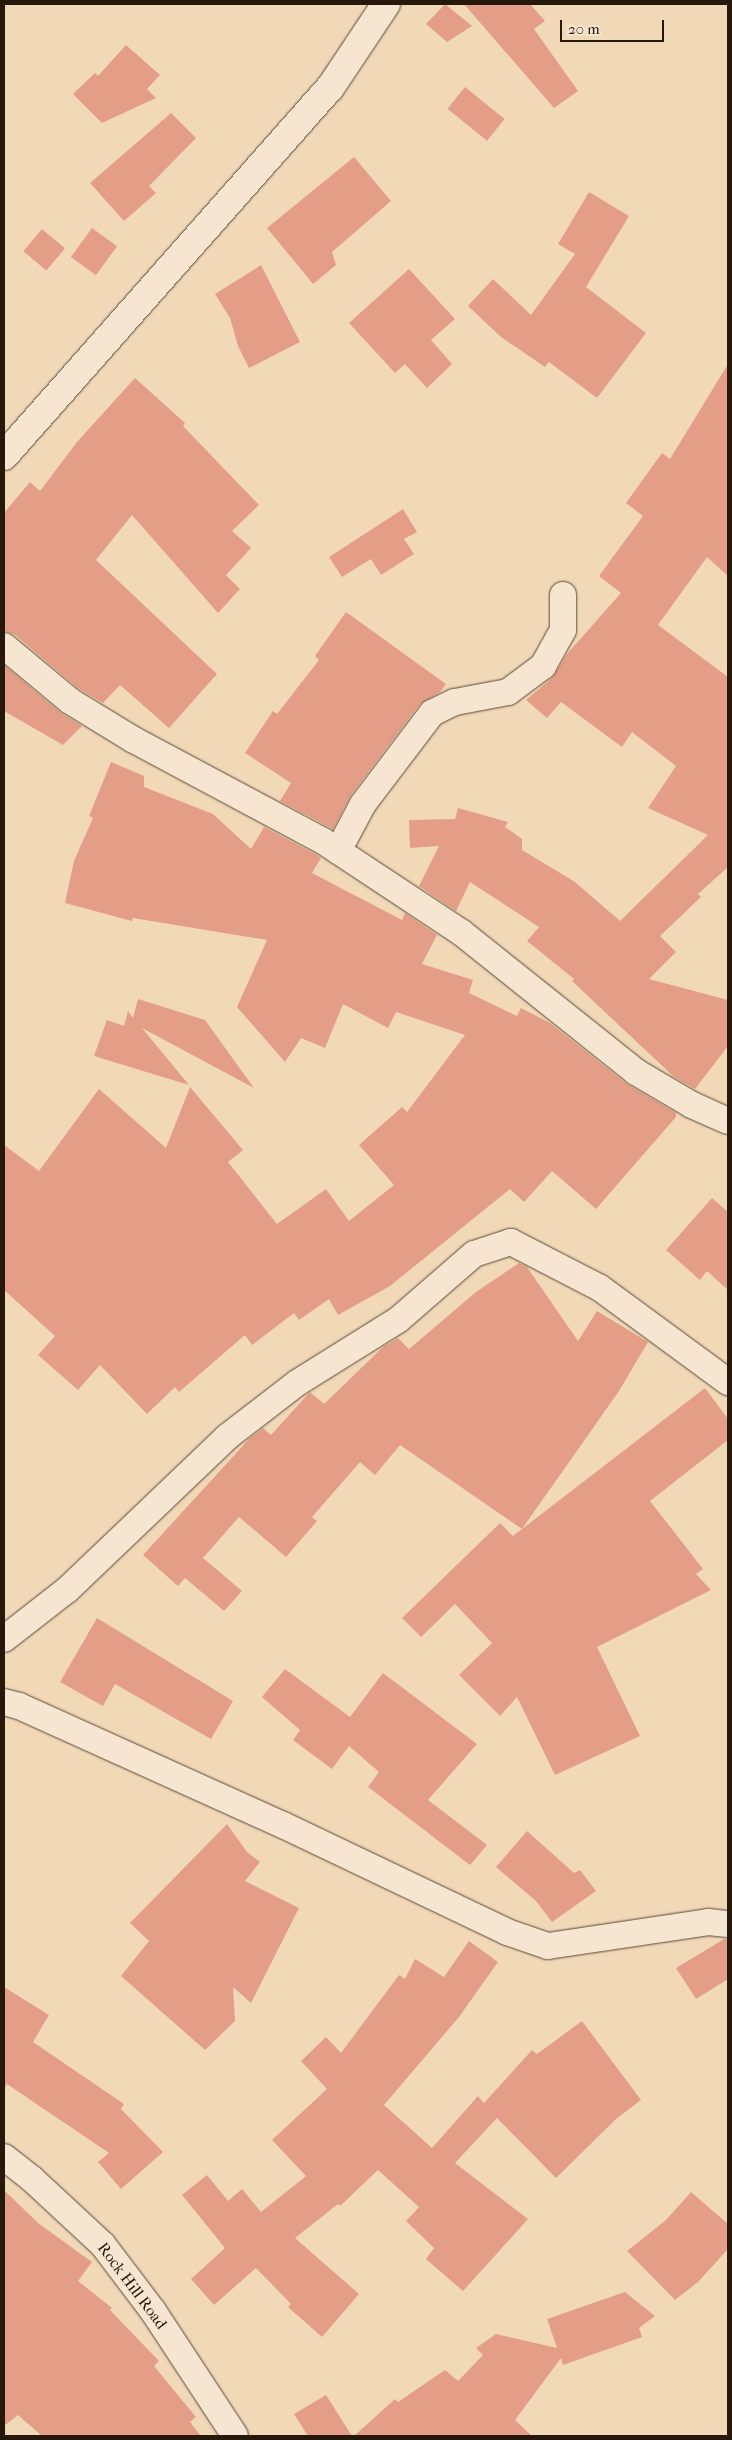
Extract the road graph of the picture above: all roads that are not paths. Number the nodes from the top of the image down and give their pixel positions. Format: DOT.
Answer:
graph roads {
  1 [pos="386,4"];
  2 [pos="4,456"];
  3 [pos="562,595"];
  4 [pos="4,646"];
  5 [pos="338,851"];
  6 [pos="728,1121"];
  7 [pos="728,1382"];
  8 [pos="4,1639"];
  9 [pos="4,1702"];
  10 [pos="728,1924"];
  11 [pos="4,2157"];
  12 [pos="234,2436"];
  1 -- 2 [label="street"];
  3 -- 5 [label="street"];
  4 -- 5 [label="street"];
  5 -- 6 [label="street"];
  7 -- 8 [label="street"];
  9 -- 10 [label="street"];
  11 -- 12 [label="street, Rock Hill Road"];
}
